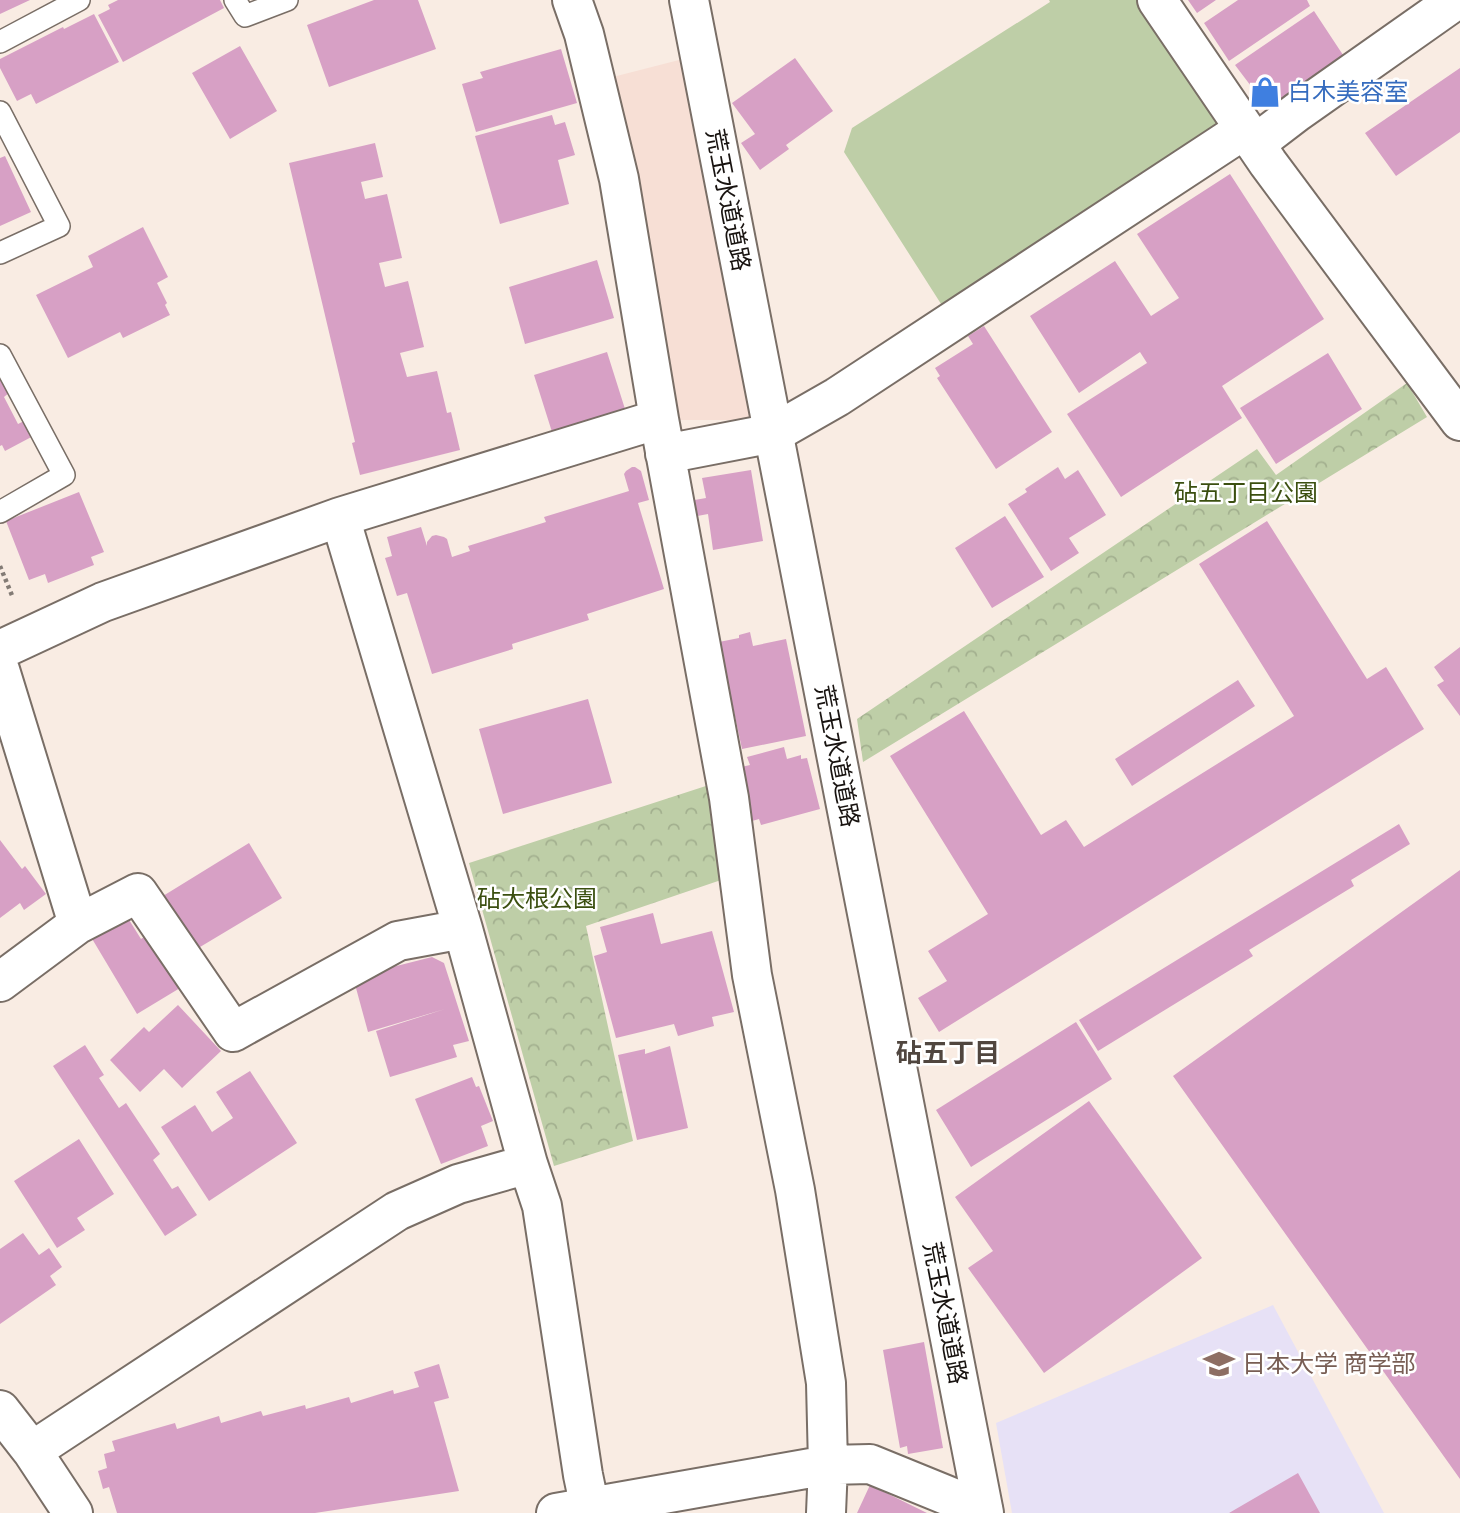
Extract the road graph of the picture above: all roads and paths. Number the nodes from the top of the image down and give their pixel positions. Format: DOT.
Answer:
graph roads {
  1 [pos="79,0"];
  2 [pos="235,0"];
  3 [pos="287,0"];
  4 [pos="572,0"];
  5 [pos="689,0"];
  6 [pos="1157,0"];
  7 [pos="1456,0"];
  8 [pos="0,42"];
  9 [pos="0,112"];
  10 [pos="1250,136"];
  11 [pos="0,253"];
  12 [pos="0,355"];
  13 [pos="1460,421"];
  14 [pos="774,433"];
  15 [pos="662,437"];
  16 [pos="0,512"];
  17 [pos="340,517"];
  18 [pos="0,650"];
  19 [pos="0,670"];
  20 [pos="78,924"];
  21 [pos="463,929"];
  22 [pos="0,982"];
  23 [pos="528,1164"];
  24 [pos="0,1410"];
  25 [pos="32,1451"];
  26 [pos="828,1465"];
  27 [pos="579,1511"];
  28 [pos="983,1512"];
  29 [pos="73,1513"];
  30 [pos="826,1513"];
  1 -- 8 [label="lane"];
  2 -- 3 [label="lane"];
  4 -- 15 [label="street"];
  5 -- 14 [label="street, 荒玉水道道路"];
  6 -- 10 [label="street"];
  7 -- 10 [label="street"];
  9 -- 11 [label="lane"];
  10 -- 13 [label="street"];
  10 -- 14 [label="street"];
  12 -- 16 [label="lane"];
  14 -- 15 [label="street"];
  14 -- 28 [label="street, 荒玉水道道路"];
  15 -- 17 [label="street"];
  15 -- 26 [label="street"];
  17 -- 18 [label="street"];
  17 -- 21 [label="street"];
  19 -- 20 [label="street"];
  20 -- 21 [label="street"];
  20 -- 22 [label="street"];
  21 -- 23 [label="street"];
  23 -- 25 [label="street"];
  23 -- 27 [label="street"];
  24 -- 25 [label="street"];
  25 -- 29 [label="street"];
  26 -- 27 [label="street"];
  26 -- 28 [label="street"];
  26 -- 30 [label="street"];
}
